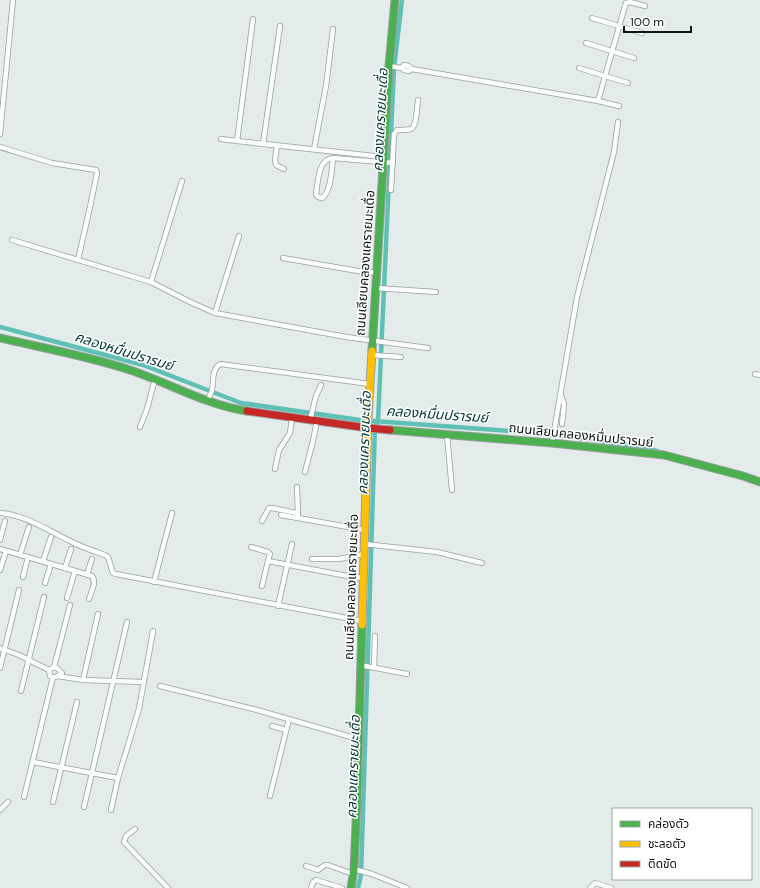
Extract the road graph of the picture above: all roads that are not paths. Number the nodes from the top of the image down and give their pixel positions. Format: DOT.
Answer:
graph roads {
  1 [pos="13,0"];
  2 [pos="395,0"];
  3 [pos="645,6"];
  4 [pos="592,18"];
  5 [pos="253,19"];
  6 [pos="280,26"];
  7 [pos="619,26"];
  8 [pos="333,28"];
  9 [pos="642,34"];
  10 [pos="586,43"];
  11 [pos="612,51"];
  12 [pos="634,58"];
  13 [pos="392,66"];
  14 [pos="579,68"];
  15 [pos="605,76"];
  16 [pos="628,83"];
  17 [pos="418,100"];
  18 [pos="598,100"];
  19 [pos="619,106"];
  20 [pos="618,122"];
  21 [pos="0,134"];
  22 [pos="221,139"];
  23 [pos="237,141"];
  24 [pos="263,144"];
  25 [pos="277,146"];
  26 [pos="0,147"];
  27 [pos="314,149"];
  28 [pos="333,158"];
  29 [pos="387,162"];
  30 [pos="284,169"];
  31 [pos="320,172"];
  32 [pos="331,174"];
  33 [pos="182,181"];
  34 [pos="391,190"];
  35 [pos="239,236"];
  36 [pos="12,240"];
  37 [pos="282,258"];
  38 [pos="78,260"];
  39 [pos="377,273"];
  40 [pos="151,282"];
  41 [pos="380,288"];
  42 [pos="436,292"];
  43 [pos="215,313"];
  44 [pos="0,338"];
  45 [pos="377,341"];
  46 [pos="428,348"];
  47 [pos="376,356"];
  48 [pos="401,358"];
  49 [pos="155,380"];
  50 [pos="370,384"];
  51 [pos="321,385"];
  52 [pos="561,395"];
  53 [pos="209,398"];
  54 [pos="312,417"];
  55 [pos="292,418"];
  56 [pos="562,424"];
  57 [pos="371,425"];
  58 [pos="140,427"];
  59 [pos="447,434"];
  60 [pos="553,439"];
  61 [pos="275,469"];
  62 [pos="306,472"];
  63 [pos="760,482"];
  64 [pos="296,487"];
  65 [pos="452,490"];
  66 [pos="0,513"];
  67 [pos="172,513"];
  68 [pos="297,513"];
  69 [pos="281,515"];
  70 [pos="299,518"];
  71 [pos="5,521"];
  72 [pos="262,521"];
  73 [pos="29,527"];
  74 [pos="365,530"];
  75 [pos="51,537"];
  76 [pos="0,540"];
  77 [pos="292,544"];
  78 [pos="369,545"];
  79 [pos="251,547"];
  80 [pos="0,549"];
  81 [pos="71,549"];
  82 [pos="6,551"];
  83 [pos="364,554"];
  84 [pos="20,555"];
  85 [pos="28,557"];
  86 [pos="92,559"];
  87 [pos="312,559"];
  88 [pos="268,561"];
  89 [pos="43,562"];
  90 [pos="482,563"];
  91 [pos="50,564"];
  92 [pos="287,565"];
  93 [pos="66,568"];
  94 [pos="0,570"];
  95 [pos="75,571"];
  96 [pos="87,574"];
  97 [pos="23,577"];
  98 [pos="363,578"];
  99 [pos="154,582"];
  100 [pos="45,584"];
  101 [pos="262,586"];
  102 [pos="19,590"];
  103 [pos="44,597"];
  104 [pos="67,598"];
  105 [pos="89,600"];
  106 [pos="70,605"];
  107 [pos="278,606"];
  108 [pos="98,614"];
  109 [pos="362,621"];
  110 [pos="127,622"];
  111 [pos="153,631"];
  112 [pos="375,636"];
  113 [pos="2,649"];
  114 [pos="29,659"];
  115 [pos="368,666"];
  116 [pos="54,667"];
  117 [pos="0,668"];
  118 [pos="49,670"];
  119 [pos="406,674"];
  120 [pos="58,676"];
  121 [pos="53,677"];
  122 [pos="83,680"];
  123 [pos="113,682"];
  124 [pos="144,682"];
  125 [pos="160,686"];
  126 [pos="21,691"];
  127 [pos="77,702"];
  128 [pos="289,719"];
  129 [pos="272,726"];
  130 [pos="286,730"];
  131 [pos="358,739"];
  132 [pos="33,762"];
  133 [pos="61,767"];
  134 [pos="91,772"];
  135 [pos="118,778"];
  136 [pos="270,796"];
  137 [pos="24,797"];
  138 [pos="8,802"];
  139 [pos="53,802"];
  140 [pos="84,807"];
  141 [pos="0,810"];
  142 [pos="111,810"];
  143 [pos="135,829"];
  144 [pos="306,866"];
  145 [pos="357,871"];
  146 [pos="168,888"];
  147 [pos="311,888"];
  148 [pos="342,888"];
  149 [pos="351,888"];
  150 [pos="407,888"];
  151 [pos="590,888"];
  152 [pos="611,888"];
  1 -- 21 [label="street"];
  2 -- 13 [label="street, ถนนเลียบคลองแครายมะเดื่อ"];
  3 -- 7 [label="street"];
  4 -- 7 [label="street"];
  5 -- 23 [label="street"];
  6 -- 24 [label="street"];
  7 -- 9 [label="street"];
  7 -- 11 [label="street"];
  8 -- 27 [label="street"];
  10 -- 11 [label="street"];
  11 -- 12 [label="street"];
  11 -- 15 [label="street"];
  13 -- 18 [label="street"];
  13 -- 29 [label="street, ถนนเลียบคลองแครายมะเดื่อ"];
  14 -- 15 [label="street"];
  15 -- 16 [label="street"];
  15 -- 18 [label="street"];
  17 -- 29 [label="street"];
  18 -- 19 [label="street"];
  20 -- 52 [label="street"];
  22 -- 23 [label="street"];
  23 -- 24 [label="street"];
  24 -- 25 [label="street"];
  25 -- 27 [label="street"];
  25 -- 30 [label="street"];
  26 -- 38 [label="street"];
  27 -- 29 [label="street"];
  28 -- 29 [label="street"];
  28 -- 31 [label="street"];
  28 -- 32 [label="street"];
  29 -- 34 [label="street"];
  29 -- 39 [label="street, ถนนเลียบคลองแครายมะเดื่อ"];
  31 -- 32 [label="street"];
  31 -- 32 [label="street"];
  33 -- 40 [label="street"];
  35 -- 43 [label="street"];
  36 -- 38 [label="street"];
  37 -- 39 [label="street"];
  38 -- 40 [label="street"];
  39 -- 41 [label="street, ถนนเลียบคลองแครายมะเดื่อ"];
  40 -- 43 [label="street"];
  41 -- 42 [label="street"];
  41 -- 45 [label="street, ถนนเลียบคลองแครายมะเดื่อ"];
  43 -- 45 [label="street"];
  44 -- 49 [label="street, ถนนเลียบคลองหมื่นปรารมย์"];
  45 -- 46 [label="street"];
  45 -- 47 [label="street, ถนนเลียบคลองแครายมะเดื่อ"];
  47 -- 48 [label="street"];
  47 -- 50 [label="street, ถนนเลียบคลองแครายมะเดื่อ"];
  49 -- 53 [label="street, ถนนเลียบคลองหมื่นปรารมย์"];
  49 -- 58 [label="street"];
  50 -- 53 [label="street"];
  50 -- 57 [label="street, ถนนเลียบคลองแครายมะเดื่อ"];
  51 -- 54 [label="street"];
  52 -- 56 [label="street"];
  52 -- 60 [label="street"];
  53 -- 55 [label="street, ถนนเลียบคลองหมื่นปรารมย์"];
  54 -- 55 [label="street, ถนนเลียบคลองหมื่นปรารมย์"];
  54 -- 57 [label="street, ถนนเลียบคลองหมื่นปรารมย์"];
  54 -- 62 [label="street"];
  55 -- 61 [label="street"];
  57 -- 59 [label="street, ถนนเลียบคลองหมื่นปรารมย์"];
  57 -- 74 [label="street, ถนนเลียบคลองแครายมะเดื่อ"];
  59 -- 60 [label="street, ถนนเลียบคลองหมื่นปรารมย์"];
  59 -- 65 [label="street"];
  60 -- 63 [label="street, ถนนเลียบคลองหมื่นปรารมย์"];
  64 -- 68 [label="street"];
  66 -- 99 [label="street"];
  67 -- 99 [label="street"];
  68 -- 70 [label="street"];
  68 -- 72 [label="street"];
  69 -- 70 [label="street"];
  70 -- 74 [label="street"];
  71 -- 76 [label="street"];
  73 -- 84 [label="street"];
  74 -- 78 [label="street, ถนนเลียบคลองแครายมะเดื่อ"];
  75 -- 89 [label="street"];
  77 -- 92 [label="street"];
  78 -- 83 [label="street, ถนนเลียบคลองแครายมะเดื่อ"];
  78 -- 90 [label="street"];
  79 -- 88 [label="street"];
  80 -- 82 [label="street"];
  81 -- 93 [label="street"];
  82 -- 84 [label="street"];
  82 -- 94 [label="street"];
  83 -- 87 [label="street"];
  83 -- 98 [label="street, ถนนเลียบคลองแครายมะเดื่อ"];
  84 -- 85 [label="street"];
  85 -- 89 [label="street"];
  85 -- 97 [label="street"];
  86 -- 96 [label="street"];
  88 -- 92 [label="street"];
  88 -- 101 [label="street"];
  89 -- 91 [label="street"];
  91 -- 93 [label="street"];
  91 -- 100 [label="street"];
  92 -- 98 [label="street"];
  92 -- 107 [label="street"];
  93 -- 95 [label="street"];
  95 -- 96 [label="street"];
  95 -- 104 [label="street"];
  96 -- 105 [label="street"];
  98 -- 109 [label="street, ถนนเลียบคลองแครายมะเดื่อ"];
  99 -- 107 [label="street"];
  102 -- 113 [label="street"];
  103 -- 114 [label="street"];
  106 -- 116 [label="street"];
  107 -- 109 [label="street"];
  108 -- 122 [label="street"];
  109 -- 115 [label="street, ถนนเลียบคลองแครายมะเดื่อ"];
  110 -- 123 [label="street"];
  111 -- 124 [label="street"];
  112 -- 115 [label="street"];
  113 -- 114 [label="street"];
  113 -- 117 [label="street"];
  114 -- 118 [label="street"];
  114 -- 126 [label="street"];
  115 -- 119 [label="street"];
  115 -- 131 [label="street, ถนนเลียบคลองแครายมะเดื่อ"];
  116 -- 118 [label="street"];
  116 -- 120 [label="street"];
  118 -- 121 [label="street"];
  120 -- 121 [label="street"];
  120 -- 122 [label="street"];
  121 -- 132 [label="street"];
  122 -- 123 [label="street"];
  123 -- 124 [label="street"];
  123 -- 134 [label="street"];
  124 -- 135 [label="street"];
  125 -- 128 [label="street"];
  127 -- 133 [label="street"];
  128 -- 130 [label="street"];
  128 -- 131 [label="street"];
  129 -- 130 [label="street"];
  130 -- 136 [label="street"];
  131 -- 145 [label="street, ถนนเลียบคลองแครายมะเดื่อ"];
  132 -- 133 [label="street"];
  132 -- 137 [label="street"];
  133 -- 134 [label="street"];
  133 -- 139 [label="street"];
  134 -- 135 [label="street"];
  134 -- 140 [label="street"];
  135 -- 142 [label="street"];
  138 -- 141 [label="street"];
  143 -- 146 [label="street"];
  144 -- 145 [label="street"];
  145 -- 149 [label="street, ถนนเลียบคลองแครายมะเดื่อ"];
  145 -- 150 [label="street"];
  147 -- 148 [label="street"];
  151 -- 152 [label="street"];
}
